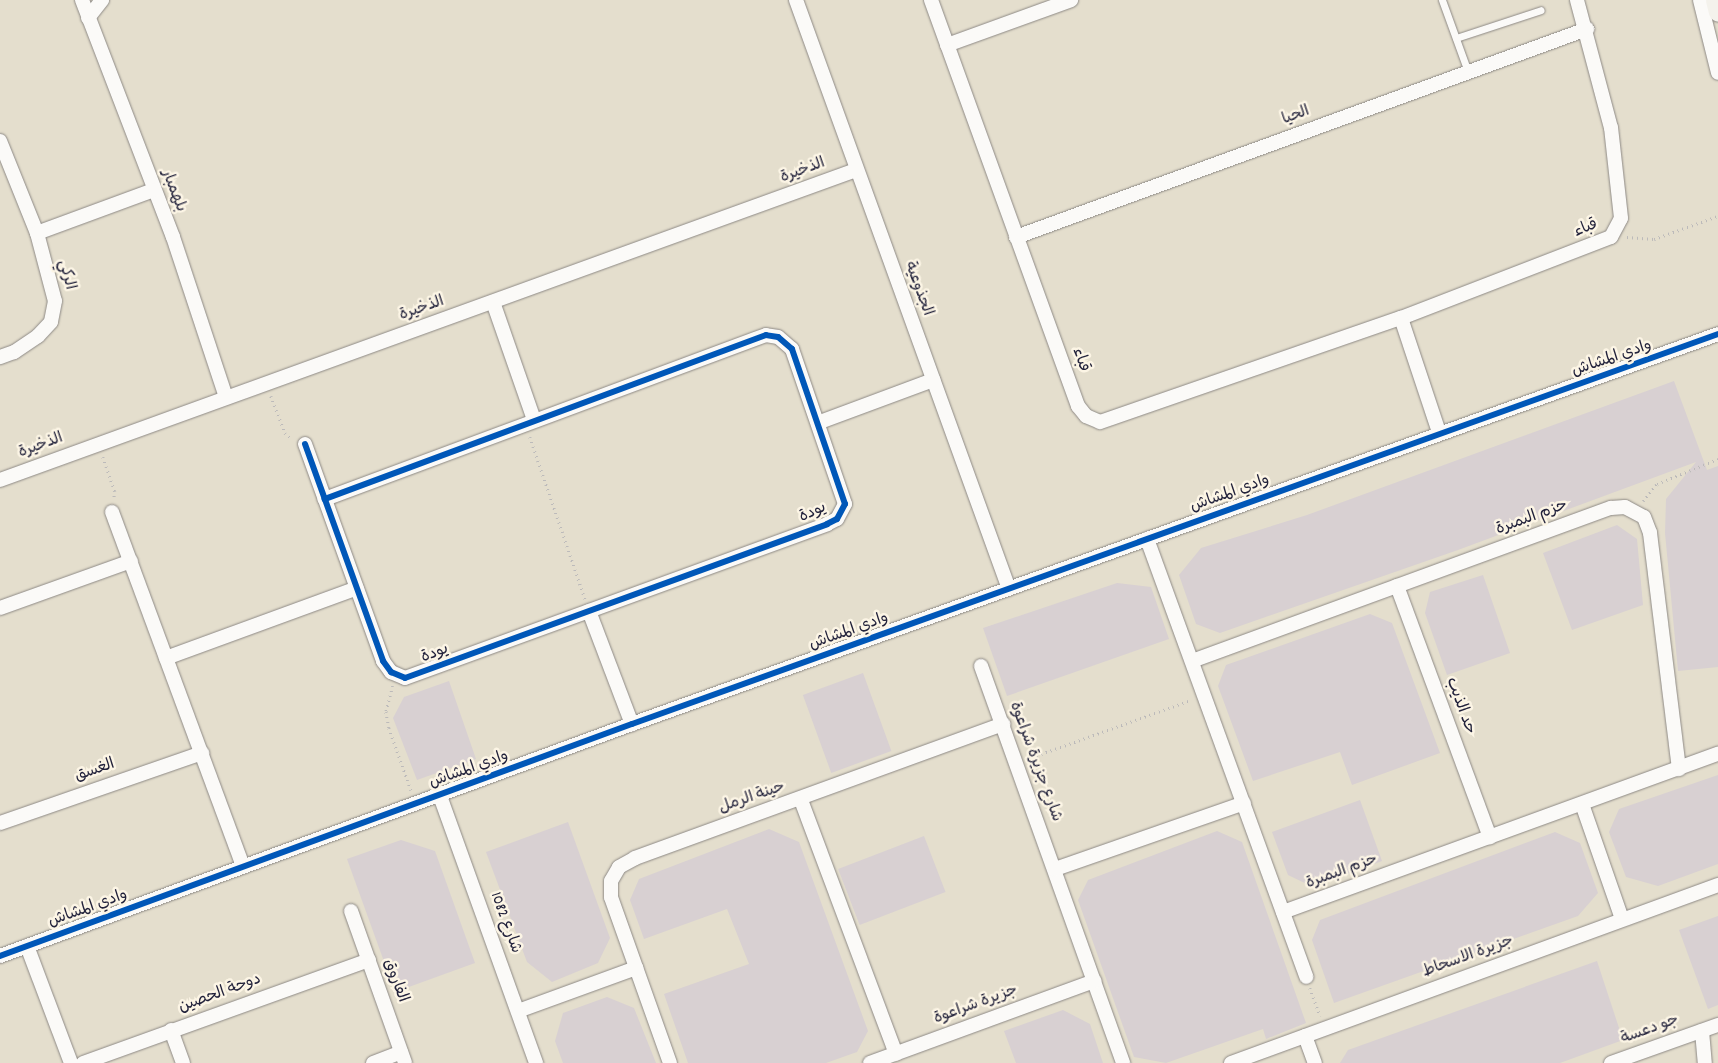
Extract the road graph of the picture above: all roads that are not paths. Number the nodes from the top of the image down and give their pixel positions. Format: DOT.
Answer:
graph roads {
  1 [pos="82,0"];
  2 [pos="102,0"];
  3 [pos="796,0"];
  4 [pos="931,0"];
  5 [pos="1071,0"];
  6 [pos="1442,0"];
  7 [pos="1577,0"];
  8 [pos="1700,0"];
  9 [pos="1715,0"];
  10 [pos="1541,10"];
  11 [pos="1718,12"];
  12 [pos="88,18"];
  13 [pos="1587,29"];
  14 [pos="1456,38"];
  15 [pos="947,45"];
  16 [pos="1468,72"];
  17 [pos="1718,73"];
  18 [pos="0,142"];
  19 [pos="856,170"];
  20 [pos="154,190"];
  21 [pos="37,233"];
  22 [pos="1016,236"];
  23 [pos="493,302"];
  24 [pos="1401,318"];
  25 [pos="1715,339"];
  26 [pos="0,357"];
  27 [pos="933,380"];
  28 [pos="226,397"];
  29 [pos="529,422"];
  30 [pos="820,422"];
  31 [pos="1439,432"];
  32 [pos="305,444"];
  33 [pos="0,480"];
  34 [pos="325,499"];
  35 [pos="112,512"];
  36 [pos="1147,539"];
  37 [pos="131,561"];
  38 [pos="1397,586"];
  39 [pos="357,588"];
  40 [pos="1009,589"];
  41 [pos="0,608"];
  42 [pos="589,611"];
  43 [pos="166,658"];
  44 [pos="1192,661"];
  45 [pos="981,666"];
  46 [pos="632,724"];
  47 [pos="1002,724"];
  48 [pos="202,753"];
  49 [pos="1718,754"];
  50 [pos="1679,769"];
  51 [pos="440,796"];
  52 [pos="801,800"];
  53 [pos="1244,803"];
  54 [pos="1582,804"];
  55 [pos="0,823"];
  56 [pos="1490,837"];
  57 [pos="243,868"];
  58 [pos="1055,870"];
  59 [pos="1718,886"];
  60 [pos="351,911"];
  61 [pos="1283,912"];
  62 [pos="1622,919"];
  63 [pos="27,946"];
  64 [pos="0,956"];
  65 [pos="369,960"];
  66 [pos="636,968"];
  67 [pos="1306,977"];
  68 [pos="1094,981"];
  69 [pos="518,1011"];
  70 [pos="1718,1025"];
  71 [pos="171,1030"];
  72 [pos="1702,1030"];
  73 [pos="1305,1036"];
  74 [pos="896,1054"];
  75 [pos="403,1057"];
  76 [pos="71,1063"];
  77 [pos="83,1063"];
  78 [pos="183,1063"];
  79 [pos="373,1063"];
  80 [pos="536,1063"];
  81 [pos="670,1063"];
  82 [pos="870,1063"];
  83 [pos="1123,1063"];
  84 [pos="1231,1063"];
  85 [pos="1315,1063"];
  86 [pos="1611,1063"];
  87 [pos="1705,1063"];
  1 -- 12 [label="street, بلهمبار"];
  2 -- 12 [label="street"];
  3 -- 19 [label="street, الجذوعية"];
  4 -- 15 [label="street, قباء"];
  5 -- 15 [label="street"];
  6 -- 14 [label="lane"];
  7 -- 13 [label="street, قباء"];
  8 -- 17 [label="street"];
  9 -- 11 [label="street"];
  10 -- 14 [label="lane"];
  12 -- 20 [label="street, بلهمبار"];
  13 -- 16 [label="street, الحيا"];
  13 -- 24 [label="street, قباء"];
  14 -- 16 [label="lane"];
  15 -- 22 [label="street, قباء"];
  16 -- 22 [label="street, الحيا"];
  18 -- 21 [label="street, الركي"];
  19 -- 23 [label="street, الذخيرة"];
  19 -- 27 [label="street, الجذوعية"];
  20 -- 21 [label="street"];
  20 -- 28 [label="street, بلهمبار"];
  21 -- 26 [label="street, الركي"];
  22 -- 24 [label="street, قباء"];
  23 -- 28 [label="street, الذخيرة"];
  23 -- 29 [label="street"];
  24 -- 31 [label="street"];
  25 -- 31 [label="street, وادي المشاش"];
  27 -- 30 [label="street"];
  27 -- 40 [label="street, الجذوعية"];
  28 -- 33 [label="street, الذخيرة"];
  29 -- 30 [label="street, يودة"];
  29 -- 34 [label="street, يودة"];
  30 -- 42 [label="street, يودة"];
  31 -- 36 [label="street, وادي المشاش"];
  32 -- 34 [label="street"];
  34 -- 39 [label="street"];
  35 -- 37 [label="street"];
  36 -- 40 [label="street, وادي المشاش"];
  36 -- 44 [label="street"];
  37 -- 41 [label="street"];
  37 -- 43 [label="street"];
  38 -- 44 [label="street, حزم البمبرة"];
  38 -- 50 [label="street, حزم البمبرة"];
  38 -- 56 [label="street, حد الذيب"];
  39 -- 42 [label="street, يودة"];
  39 -- 43 [label="street"];
  40 -- 46 [label="street, وادي المشاش"];
  42 -- 46 [label="street"];
  43 -- 48 [label="street"];
  44 -- 53 [label="street"];
  45 -- 47 [label="street, شارع جزيرة شراعوة"];
  46 -- 51 [label="street, وادي المشاش"];
  47 -- 52 [label="street"];
  47 -- 58 [label="street, شارع جزيرة شراعوة"];
  48 -- 55 [label="street, الغسق"];
  48 -- 57 [label="street"];
  49 -- 50 [label="street, حزم البمبرة"];
  50 -- 54 [label="street, حزم البمبرة"];
  51 -- 57 [label="street, وادي المشاش"];
  51 -- 69 [label="street, شارع 1082"];
  52 -- 66 [label="street, حينة الرمل"];
  52 -- 74 [label="street, حينة الرمل"];
  53 -- 58 [label="street"];
  53 -- 61 [label="street"];
  54 -- 56 [label="street, حزم البمبرة"];
  54 -- 62 [label="street"];
  56 -- 61 [label="street, حزم البمبرة"];
  57 -- 63 [label="street, وادي المشاش"];
  58 -- 68 [label="street, شارع جزيرة شراعوة"];
  59 -- 62 [label="street, جزيرة الاسحاط"];
  60 -- 65 [label="street, الفاروق"];
  61 -- 67 [label="street"];
  62 -- 73 [label="street, جزيرة الاسحاط"];
  63 -- 64 [label="street, وادي المشاش"];
  63 -- 76 [label="street"];
  65 -- 71 [label="street, دوحة الحصين"];
  65 -- 75 [label="street, الفاروق"];
  66 -- 69 [label="street"];
  66 -- 81 [label="street, حينة الرمل"];
  68 -- 74 [label="street, جزيرة شراعوة"];
  68 -- 83 [label="street, شارع جزيرة شراعوة"];
  69 -- 80 [label="street, شارع 1082"];
  70 -- 72 [label="street, جو دعسة"];
  71 -- 77 [label="street, دوحة الحصين"];
  71 -- 78 [label="street"];
  72 -- 86 [label="street, جو دعسة"];
  72 -- 87 [label="street, جو دعسة"];
  73 -- 84 [label="street, جزيرة الاسحاط"];
  73 -- 85 [label="street"];
  74 -- 82 [label="street, جزيرة شراعوة"];
  75 -- 79 [label="street"];
}
